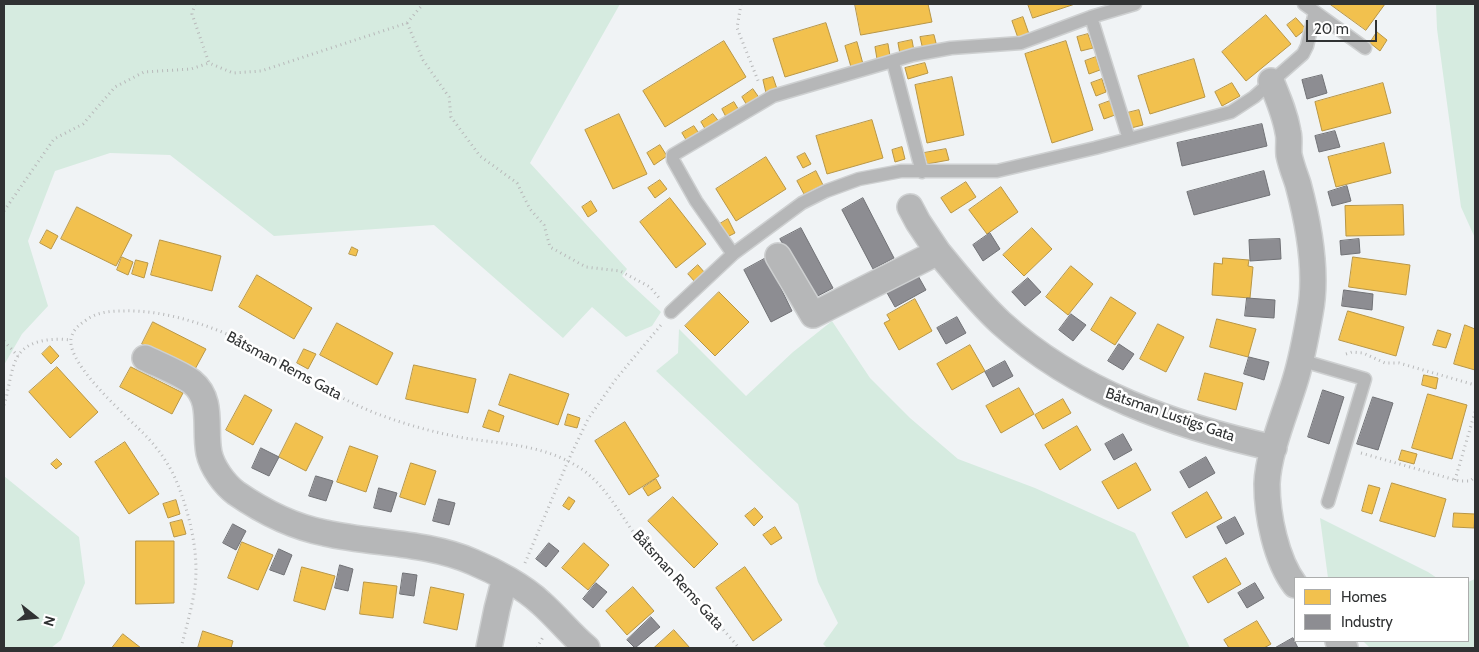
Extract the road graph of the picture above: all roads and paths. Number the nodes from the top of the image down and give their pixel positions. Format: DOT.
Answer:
graph roads {
  1 [pos="195,4"];
  2 [pos="423,4"];
  3 [pos="741,4"];
  4 [pos="1135,4"];
  5 [pos="1304,4"];
  6 [pos="1315,12"];
  7 [pos="1091,17"];
  8 [pos="407,23"];
  9 [pos="1365,48"];
  10 [pos="893,62"];
  11 [pos="209,63"];
  12 [pos="1271,81"];
  13 [pos="766,100"];
  14 [pos="1129,139"];
  15 [pos="922,172"];
  16 [pos="910,207"];
  17 [pos="4,211"];
  18 [pos="938,252"];
  19 [pos="733,254"];
  20 [pos="778,256"];
  21 [pos="671,312"];
  22 [pos="4,340"];
  23 [pos="71,340"];
  24 [pos="1342,355"];
  25 [pos="18,356"];
  26 [pos="145,358"];
  27 [pos="1300,360"];
  28 [pos="1475,385"];
  29 [pos="4,406"];
  30 [pos="1475,412"];
  31 [pos="1274,448"];
  32 [pos="1344,448"];
  33 [pos="568,461"];
  34 [pos="1475,477"];
  35 [pos="1455,480"];
  36 [pos="1328,502"];
  37 [pos="509,580"];
  38 [pos="1294,584"];
  39 [pos="181,648"];
  40 [pos="489,648"];
  41 [pos="587,648"];
  42 [pos="740,648"];
  1 -- 11 [label="path"];
  2 -- 8 [label="path"];
  3 -- 13 [label="path"];
  4 -- 7 [label="lane"];
  5 -- 6 [label="lane"];
  6 -- 9 [label="lane"];
  6 -- 12 [label="lane"];
  7 -- 10 [label="lane"];
  7 -- 14 [label="lane"];
  8 -- 11 [label="path"];
  8 -- 21 [label="path"];
  10 -- 13 [label="lane"];
  10 -- 15 [label="lane"];
  11 -- 17 [label="path"];
  12 -- 14 [label="lane"];
  12 -- 27 [label="street"];
  13 -- 19 [label="lane"];
  14 -- 15 [label="lane"];
  15 -- 19 [label="lane"];
  16 -- 18 [label="street, Båtsman Lustigs Gata"];
  18 -- 20 [label="street"];
  18 -- 31 [label="street, Båtsman Lustigs Gata"];
  19 -- 21 [label="lane"];
  21 -- 33 [label="path"];
  22 -- 25 [label="path"];
  23 -- 25 [label="path"];
  23 -- 33 [label="path, Båtsman Rems Gata"];
  23 -- 39 [label="path"];
  24 -- 28 [label="path"];
  25 -- 29 [label="path"];
  26 -- 37 [label="street"];
  27 -- 31 [label="street"];
  27 -- 32 [label="lane"];
  30 -- 35 [label="path"];
  31 -- 38 [label="street"];
  32 -- 35 [label="path"];
  32 -- 36 [label="lane"];
  33 -- 37 [label="path"];
  33 -- 42 [label="path, Båtsman Rems Gata"];
  34 -- 35 [label="path"];
  37 -- 40 [label="street"];
  37 -- 41 [label="street"];
}
